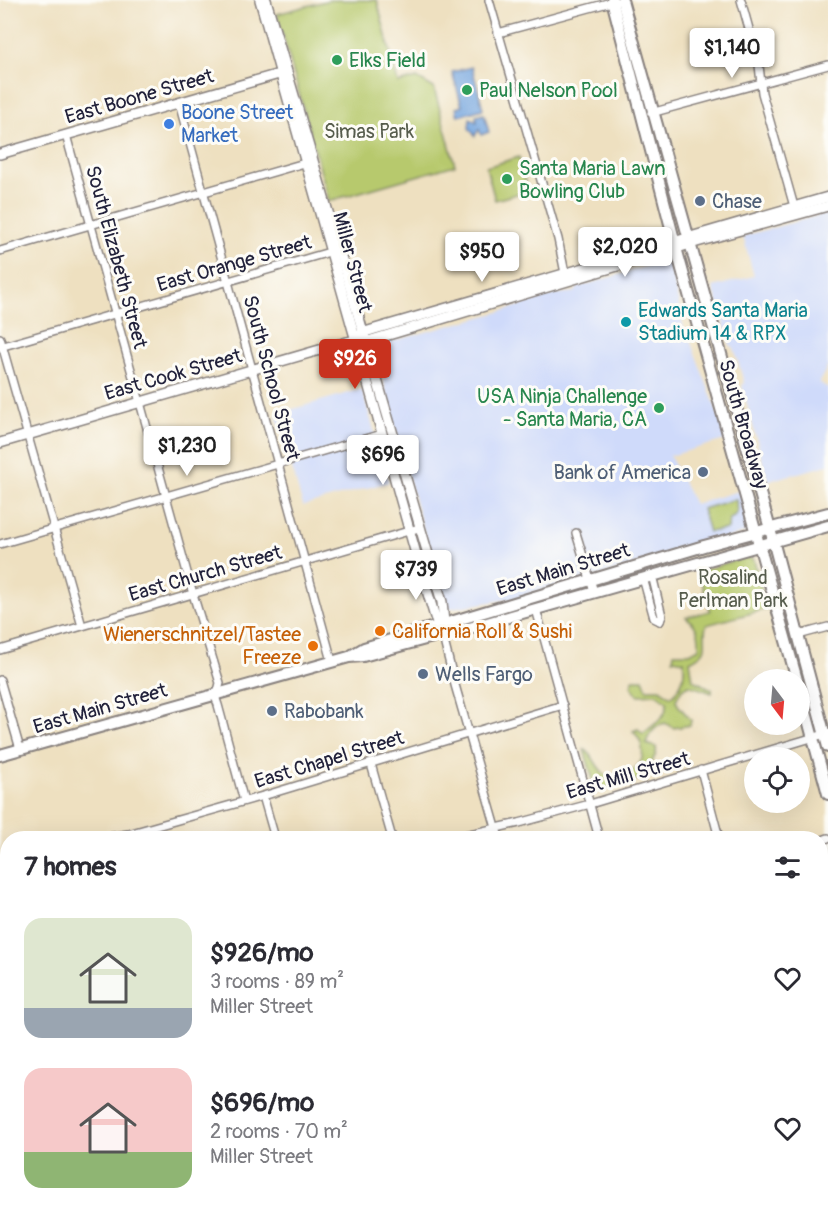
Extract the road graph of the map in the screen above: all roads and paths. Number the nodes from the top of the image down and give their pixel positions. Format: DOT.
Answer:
graph roads {
  1 [pos="260,0"];
  2 [pos="266,0"];
  3 [pos="489,0"];
  4 [pos="741,0"];
  5 [pos="617,1"];
  6 [pos="498,33"];
  7 [pos="828,65"];
  8 [pos="284,72"];
  9 [pos="760,84"];
  10 [pos="179,103"];
  11 [pos="648,114"];
  12 [pos="66,135"];
  13 [pos="0,154"];
  14 [pos="310,162"];
  15 [pos="204,192"];
  16 [pos="828,197"];
  17 [pos="828,206"];
  18 [pos="795,211"];
  19 [pos="91,225"];
  20 [pos="688,241"];
  21 [pos="675,245"];
  22 [pos="0,251"];
  23 [pos="335,251"];
  24 [pos="566,277"];
  25 [pos="229,281"];
  26 [pos="115,314"];
  27 [pos="0,338"];
  28 [pos="361,338"];
  29 [pos="1,347"];
  30 [pos="253,370"];
  31 [pos="140,403"];
  32 [pos="381,434"];
  33 [pos="27,435"];
  34 [pos="0,443"];
  35 [pos="279,464"];
  36 [pos="166,496"];
  37 [pos="828,513"];
  38 [pos="826,526"];
  39 [pos="54,528"];
  40 [pos="770,529"];
  41 [pos="415,530"];
  42 [pos="756,532"];
  43 [pos="576,533"];
  44 [pos="773,541"];
  45 [pos="0,544"];
  46 [pos="760,544"];
  47 [pos="306,561"];
  48 [pos="647,577"];
  49 [pos="590,580"];
  50 [pos="594,592"];
  51 [pos="193,594"];
  52 [pos="536,609"];
  53 [pos="82,626"];
  54 [pos="828,627"];
  55 [pos="442,628"];
  56 [pos="798,635"];
  57 [pos="0,650"];
  58 [pos="332,661"];
  59 [pos="794,669"];
  60 [pos="0,680"];
  61 [pos="218,696"];
  62 [pos="562,705"];
  63 [pos="810,726"];
  64 [pos="470,733"];
  65 [pos="826,733"];
  66 [pos="813,737"];
  67 [pos="828,747"];
  68 [pos="20,749"];
  69 [pos="0,755"];
  70 [pos="371,764"];
  71 [pos="701,770"];
  72 [pos="828,794"];
  73 [pos="263,796"];
  74 [pos="244,801"];
  75 [pos="590,804"];
  76 [pos="496,828"];
  77 [pos="145,831"];
  78 [pos="273,831"];
  79 [pos="390,831"];
  80 [pos="483,831"];
  81 [pos="497,831"];
  82 [pos="597,831"];
  83 [pos="717,831"];
  1 -- 8 [label="street, Miller Street"];
  2 -- 8 [label="street, Miller Street"];
  3 -- 6 [label="street"];
  4 -- 9 [label="street"];
  5 -- 6 [label="street"];
  5 -- 11 [label="main road, South Broadway"];
  6 -- 24 [label="street"];
  7 -- 9 [label="street"];
  8 -- 10 [label="street, East Boone Street"];
  8 -- 14 [label="street, Miller Street"];
  9 -- 11 [label="street"];
  9 -- 18 [label="street"];
  10 -- 12 [label="street, East Boone Street"];
  10 -- 15 [label="street, South School Street"];
  11 -- 20 [label="main road, South Broadway"];
  11 -- 21 [label="main road, South Broadway"];
  12 -- 13 [label="street, East Boone Street"];
  12 -- 19 [label="street, South Elizabeth Street"];
  14 -- 15 [label="street"];
  14 -- 23 [label="street, Miller Street"];
  15 -- 19 [label="street"];
  15 -- 25 [label="street, South School Street"];
  16 -- 18 [label="street"];
  17 -- 18 [label="street"];
  18 -- 20 [label="street, East Cook Street"];
  19 -- 22 [label="street"];
  19 -- 26 [label="street, South Elizabeth Street"];
  20 -- 21 [label="street, East Cook Street"];
  20 -- 40 [label="main road, South Broadway"];
  21 -- 24 [label="street, East Cook Street"];
  21 -- 42 [label="main road, South Broadway"];
  23 -- 25 [label="street, East Orange Street"];
  23 -- 28 [label="street, Miller Street"];
  24 -- 28 [label="street, East Cook Street"];
  25 -- 26 [label="street, East Orange Street"];
  25 -- 30 [label="street, South School Street"];
  26 -- 29 [label="street, East Orange Street"];
  26 -- 31 [label="street, South Elizabeth Street"];
  27 -- 29 [label="street"];
  28 -- 30 [label="street, East Cook Street"];
  28 -- 32 [label="street, Miller Street"];
  28 -- 41 [label="street, Miller Street"];
  29 -- 33 [label="street"];
  30 -- 31 [label="street, East Cook Street"];
  30 -- 35 [label="street, South School Street"];
  31 -- 33 [label="street, East Cook Street"];
  31 -- 36 [label="street, South Elizabeth Street"];
  32 -- 35 [label="street"];
  32 -- 41 [label="street, Miller Street"];
  33 -- 34 [label="street, East Cook Street"];
  33 -- 39 [label="street"];
  35 -- 36 [label="street"];
  35 -- 47 [label="street, South School Street"];
  36 -- 39 [label="street"];
  36 -- 51 [label="street, South Elizabeth Street"];
  37 -- 40 [label="main road, East Main Street"];
  38 -- 44 [label="main road, East Main Street"];
  39 -- 45 [label="street"];
  39 -- 53 [label="street"];
  40 -- 42 [label="main road, East Main Street"];
  40 -- 44 [label="main road, South Broadway"];
  41 -- 47 [label="street, East Church Street"];
  41 -- 55 [label="street, Miller Street"];
  42 -- 46 [label="main road, South Broadway"];
  42 -- 49 [label="main road, East Main Street"];
  43 -- 49 [label="street"];
  44 -- 46 [label="main road, East Main Street"];
  44 -- 56 [label="main road, South Broadway"];
  46 -- 48 [label="main road, East Main Street"];
  46 -- 59 [label="main road, South Broadway"];
  47 -- 51 [label="street, East Church Street"];
  47 -- 58 [label="street, South School Street"];
  48 -- 48 [label="street"];
  48 -- 50 [label="main road, East Main Street"];
  49 -- 50 [label="street"];
  49 -- 55 [label="main road, East Main Street"];
  50 -- 52 [label="main road, East Main Street"];
  51 -- 53 [label="street, East Church Street"];
  51 -- 61 [label="street, South Elizabeth Street"];
  52 -- 55 [label="main road, East Main Street"];
  52 -- 62 [label="street"];
  53 -- 57 [label="street, East Church Street"];
  54 -- 56 [label="street"];
  55 -- 58 [label="main road, East Main Street"];
  55 -- 64 [label="street"];
  56 -- 65 [label="main road, South Broadway"];
  58 -- 61 [label="main road, East Main Street"];
  60 -- 68 [label="street"];
  61 -- 68 [label="main road, East Main Street"];
  61 -- 74 [label="street, South Elizabeth Street"];
  62 -- 64 [label="street, East Chapel Street"];
  62 -- 75 [label="street"];
  63 -- 66 [label="main road"];
  64 -- 70 [label="street, East Chapel Street"];
  64 -- 76 [label="street"];
  65 -- 66 [label="street, East Mill Street"];
  65 -- 67 [label="main road, South Broadway"];
  66 -- 71 [label="street, East Mill Street"];
  66 -- 72 [label="main road"];
  68 -- 69 [label="main road, East Main Street"];
  70 -- 73 [label="street, East Chapel Street"];
  70 -- 79 [label="street"];
  71 -- 75 [label="street, East Mill Street"];
  71 -- 83 [label="street"];
  73 -- 74 [label="street, East Chapel Street"];
  73 -- 78 [label="street"];
  74 -- 77 [label="street, East Chapel Street"];
  75 -- 76 [label="street, East Mill Street"];
  75 -- 82 [label="street"];
  76 -- 80 [label="street, East Mill Street"];
  76 -- 81 [label="street"];
}
